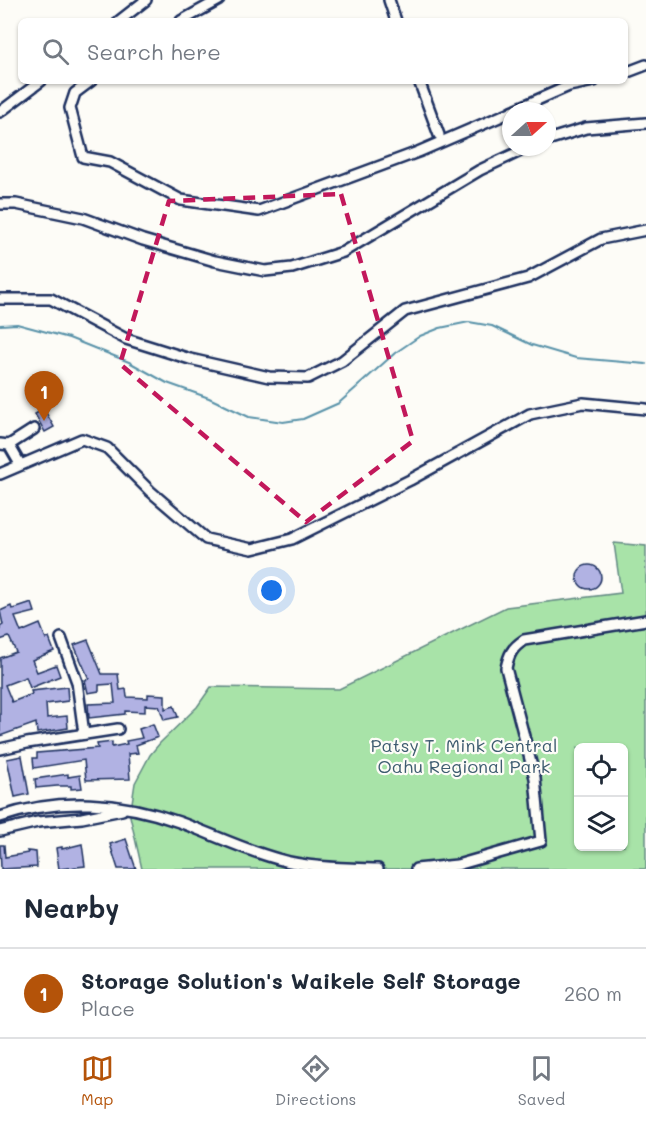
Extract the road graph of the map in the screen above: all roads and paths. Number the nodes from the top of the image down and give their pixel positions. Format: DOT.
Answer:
graph roads {
  1 [pos="146,0"];
  2 [pos="219,0"];
  3 [pos="388,0"];
  4 [pos="123,18"];
  5 [pos="186,18"];
  6 [pos="395,18"];
  7 [pos="646,65"];
  8 [pos="628,72"];
  9 [pos="37,84"];
  10 [pos="87,84"];
  11 [pos="420,84"];
  12 [pos="579,84"];
  13 [pos="533,102"];
  14 [pos="0,112"];
  15 [pos="502,115"];
  16 [pos="646,123"];
  17 [pos="439,135"];
  18 [pos="556,137"];
  19 [pos="510,156"];
  20 [pos="0,204"];
  21 [pos="646,230"];
  22 [pos="0,299"];
  23 [pos="646,409"];
  24 [pos="34,429"];
  25 [pos="5,444"];
  26 [pos="20,464"];
  27 [pos="0,474"];
  28 [pos="646,620"];
  29 [pos="62,638"];
  30 [pos="118,729"];
  31 [pos="84,734"];
  32 [pos="0,749"];
  33 [pos="131,808"];
  34 [pos="0,817"];
  35 [pos="0,831"];
  36 [pos="378,869"];
  37 [pos="416,869"];
  1 -- 4 [label="street"];
  2 -- 5 [label="street"];
  3 -- 6 [label="street"];
  7 -- 8 [label="street"];
  9 -- 14 [label="street"];
  10 -- 15 [label="street"];
  11 -- 17 [label="street"];
  12 -- 13 [label="street"];
  16 -- 18 [label="street"];
  19 -- 20 [label="street"];
  21 -- 22 [label="street"];
  23 -- 26 [label="street"];
  24 -- 25 [label="street"];
  25 -- 26 [label="street"];
  26 -- 27 [label="street"];
  28 -- 37 [label="street"];
  29 -- 31 [label="street"];
  30 -- 31 [label="street"];
  31 -- 32 [label="street"];
  33 -- 34 [label="street"];
  33 -- 35 [label="street"];
  33 -- 36 [label="street"];
}
